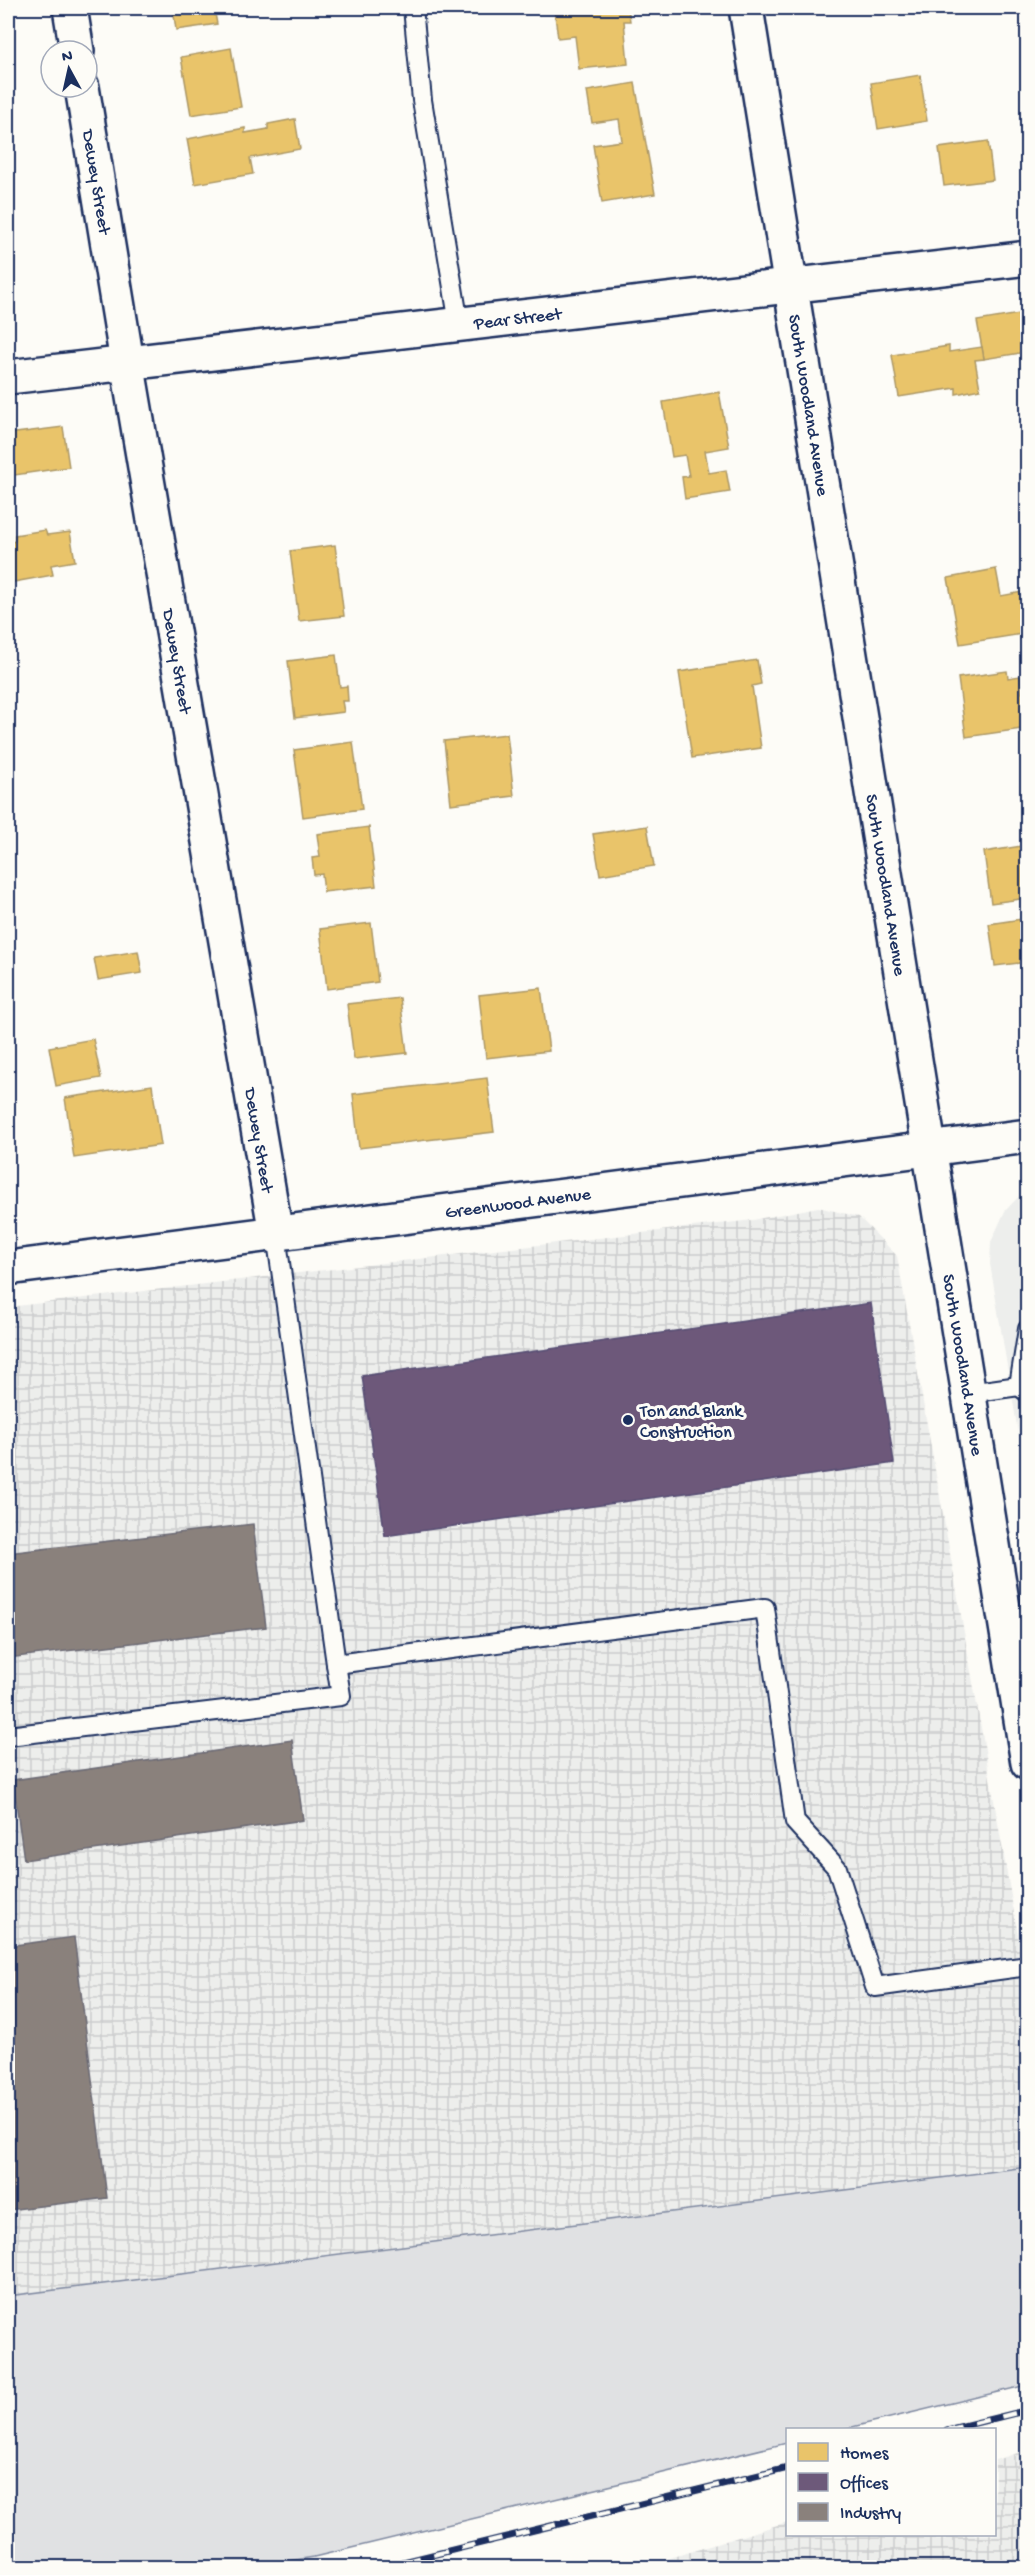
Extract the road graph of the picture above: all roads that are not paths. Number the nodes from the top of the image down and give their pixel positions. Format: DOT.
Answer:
graph roads {
  1 [pos="70,8"];
  2 [pos="413,8"];
  3 [pos="746,8"];
  4 [pos="75,39"];
  5 [pos="84,99"];
  6 [pos="1028,258"];
  7 [pos="789,287"];
  8 [pos="459,324"];
  9 [pos="127,362"];
  10 [pos="8,377"];
  11 [pos="1028,1136"];
  12 [pos="930,1149"];
  13 [pos="276,1234"];
  14 [pos="8,1268"];
  15 [pos="1028,1329"];
  16 [pos="1025,1386"];
  17 [pos="969,1393"];
  18 [pos="336,1664"];
  19 [pos="8,1736"];
  20 [pos="1028,1763"];
  21 [pos="1028,1966"];
  1 -- 4 [label="street"];
  2 -- 8 [label="lane"];
  3 -- 7 [label="street, South Woodland Avenue"];
  5 -- 9 [label="street, Dewey Street"];
  6 -- 7 [label="street, Pear Street"];
  7 -- 8 [label="street, Pear Street"];
  7 -- 12 [label="street, South Woodland Avenue"];
  8 -- 9 [label="street, Pear Street"];
  9 -- 10 [label="street, Pear Street"];
  9 -- 13 [label="street, Dewey Street"];
  11 -- 12 [label="street, Greenwood Avenue"];
  12 -- 13 [label="street, Greenwood Avenue"];
  12 -- 17 [label="street, South Woodland Avenue"];
  13 -- 14 [label="street, Greenwood Avenue"];
  13 -- 18 [label="lane"];
  15 -- 16 [label="lane"];
  16 -- 17 [label="lane"];
  17 -- 20 [label="street, South Woodland Avenue"];
  18 -- 19 [label="lane"];
  18 -- 21 [label="lane"];
}
